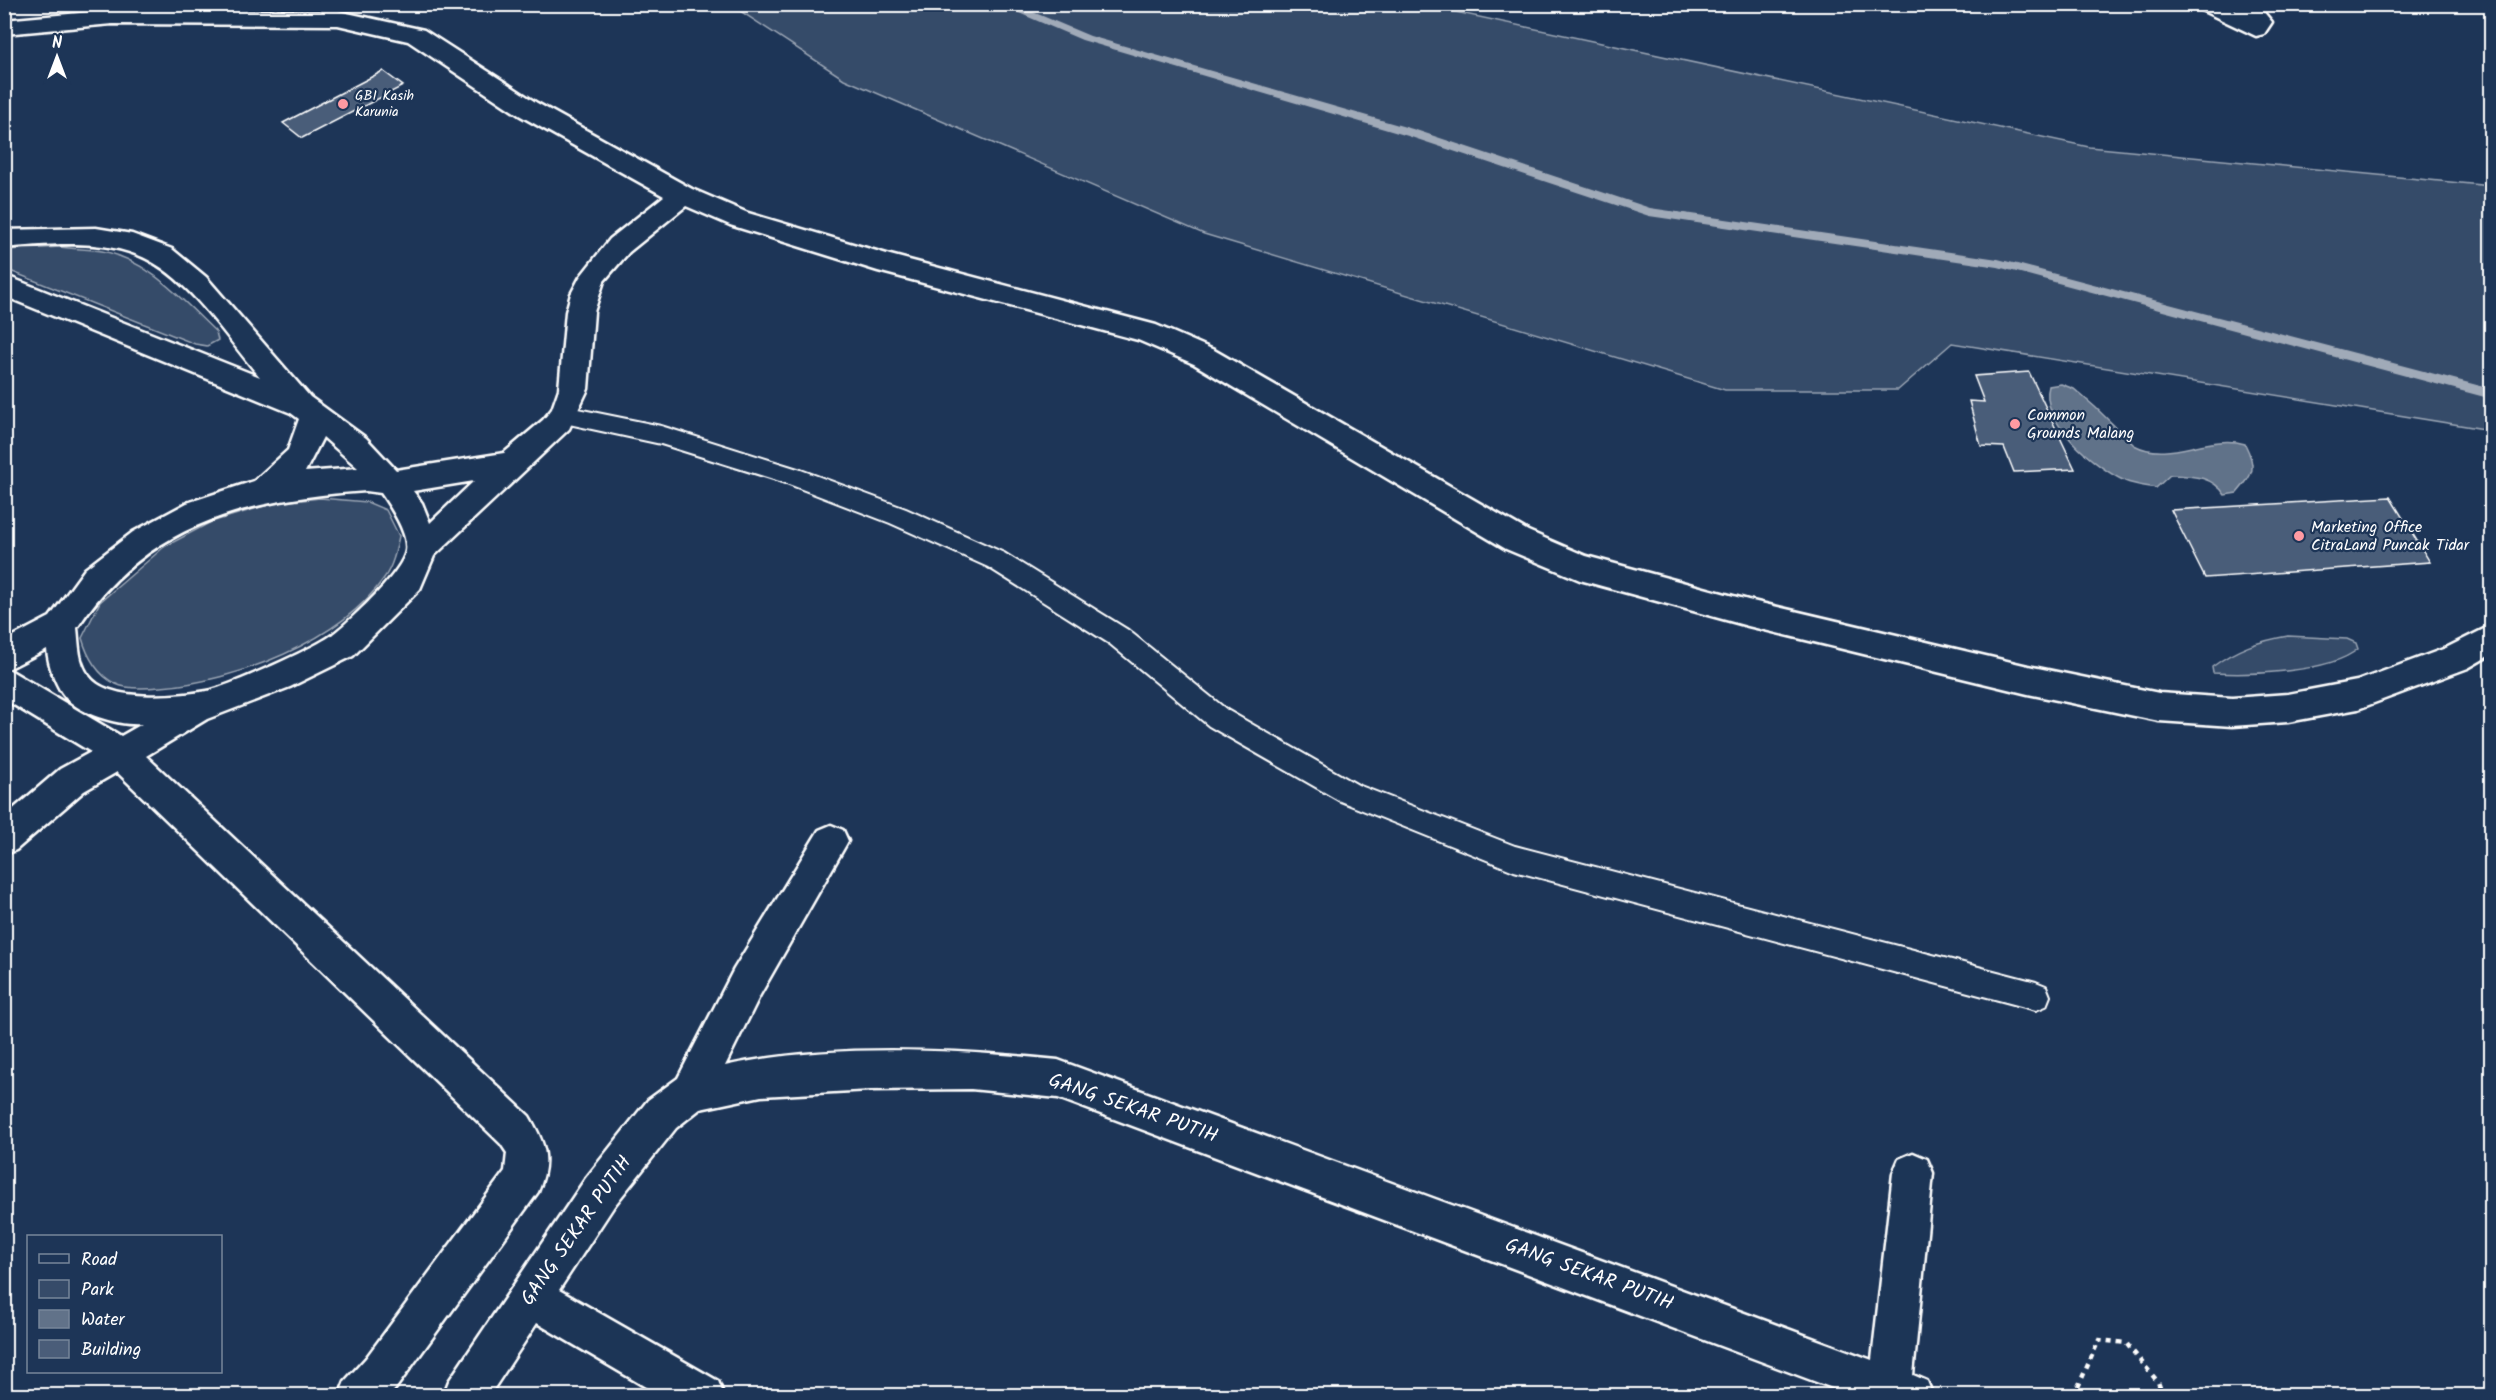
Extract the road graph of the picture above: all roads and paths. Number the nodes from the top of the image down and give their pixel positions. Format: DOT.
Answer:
graph roads {
  1 [pos="2207,4"];
  2 [pos="2244,4"];
  3 [pos="4,27"];
  4 [pos="683,195"];
  5 [pos="4,239"];
  6 [pos="4,285"];
  7 [pos="308,410"];
  8 [pos="563,415"];
  9 [pos="513,463"];
  10 [pos="390,483"];
  11 [pos="265,489"];
  12 [pos="422,549"];
  13 [pos="61,626"];
  14 [pos="2492,638"];
  15 [pos="4,657"];
  16 [pos="4,682"];
  17 [pos="78,688"];
  18 [pos="209,705"];
  19 [pos="79,728"];
  20 [pos="119,752"];
  21 [pos="72,780"];
  22 [pos="4,839"];
  23 [pos="831,841"];
  24 [pos="2036,996"];
  25 [pos="692,1092"];
  26 [pos="1913,1173"];
  27 [pos="531,1297"];
  28 [pos="1901,1391"];
  29 [pos="360,1395"];
  30 [pos="464,1395"];
  31 [pos="703,1395"];
  32 [pos="2074,1395"];
  33 [pos="2163,1395"];
  1 -- 2 [label="street"];
  3 -- 4 [label="street"];
  4 -- 8 [label="street"];
  4 -- 14 [label="street"];
  5 -- 7 [label="street"];
  6 -- 7 [label="street"];
  7 -- 10 [label="street"];
  7 -- 11 [label="street"];
  8 -- 9 [label="street"];
  8 -- 24 [label="lane"];
  9 -- 10 [label="street"];
  9 -- 12 [label="street"];
  10 -- 11 [label="street"];
  10 -- 12 [label="street"];
  11 -- 13 [label="street"];
  12 -- 18 [label="street"];
  13 -- 15 [label="street"];
  13 -- 17 [label="street"];
  16 -- 19 [label="street"];
  17 -- 18 [label="street"];
  17 -- 19 [label="street"];
  18 -- 20 [label="street"];
  19 -- 20 [label="street"];
  19 -- 21 [label="street"];
  20 -- 21 [label="street"];
  20 -- 29 [label="street"];
  21 -- 22 [label="street"];
  23 -- 25 [label="street"];
  25 -- 27 [label="street, GANG SEKAR PUTIH"];
  25 -- 28 [label="street, GANG SEKAR PUTIH"];
  26 -- 28 [label="street"];
  27 -- 30 [label="street, GANG SEKAR PUTIH"];
  27 -- 31 [label="street"];
  32 -- 33 [label="path"];
}
